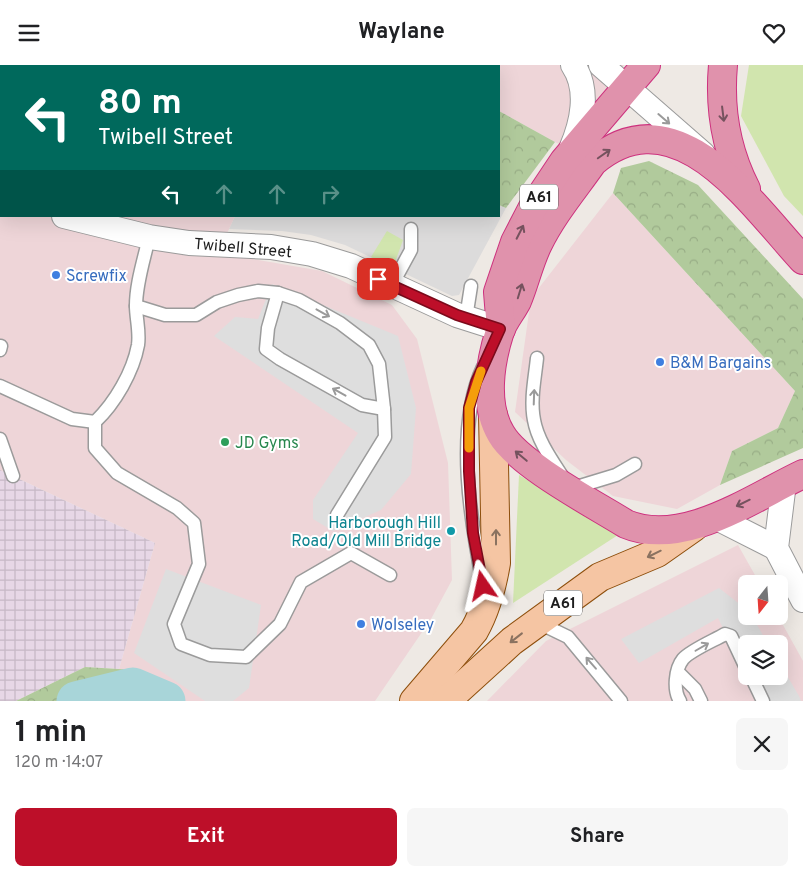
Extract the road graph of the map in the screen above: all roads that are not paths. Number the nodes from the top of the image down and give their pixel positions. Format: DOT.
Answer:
graph roads {
  1 [pos="573,65"];
  2 [pos="601,65"];
  3 [pos="646,65"];
  4 [pos="723,65"];
  5 [pos="627,87"];
  6 [pos="564,161"];
  7 [pos="724,174"];
  8 [pos="755,205"];
  9 [pos="68,217"];
  10 [pos="411,229"];
  11 [pos="149,237"];
  12 [pos="803,260"];
  13 [pos="392,285"];
  14 [pos="471,286"];
  15 [pos="278,293"];
  16 [pos="136,306"];
  17 [pos="466,318"];
  18 [pos="500,329"];
  19 [pos="537,358"];
  20 [pos="0,386"];
  21 [pos="384,409"];
  22 [pos="494,415"];
  23 [pos="95,421"];
  24 [pos="0,439"];
  25 [pos="635,464"];
  26 [pos="13,476"];
  27 [pos="794,479"];
  28 [pos="570,489"];
  29 [pos="337,515"];
  30 [pos="704,522"];
  31 [pos="776,548"];
  32 [pos="390,575"];
  33 [pos="803,600"];
  34 [pos="484,611"];
  35 [pos="537,622"];
  36 [pos="738,650"];
  37 [pos="678,672"];
  38 [pos="755,685"];
  39 [pos="414,701"];
  40 [pos="446,701"];
  41 [pos="621,701"];
  42 [pos="680,701"];
  43 [pos="701,701"];
  44 [pos="763,701"];
  1 -- 6 [label="street"];
  2 -- 5 [label="street"];
  3 -- 5 [label="highway, A61"];
  4 -- 8 [label="highway, one-way"];
  5 -- 6 [label="highway, A61"];
  5 -- 7 [label="street, one-way"];
  18 -- 6 [label="highway, A61, one-way"];
  7 -- 8 [label="highway"];
  18 -- 7 [label="highway, one-way"];
  8 -- 12 [label="highway"];
  9 -- 11 [label="street, Twibell Street"];
  10 -- 13 [label="lane"];
  11 -- 13 [label="street, Twibell Street"];
  11 -- 16 [label="lane"];
  13 -- 17 [label="street, Twibell Street"];
  14 -- 17 [label="lane"];
  15 -- 16 [label="lane"];
  15 -- 21 [label="lane, one-way"];
  21 -- 15 [label="lane, one-way"];
  16 -- 23 [label="lane"];
  17 -- 18 [label="street, Twibell Street"];
  18 -- 22 [label="highway"];
  18 -- 34 [label="lane"];
  28 -- 19 [label="lane, one-way"];
  20 -- 23 [label="lane"];
  21 -- 29 [label="lane"];
  28 -- 22 [label="highway, one-way"];
  34 -- 22 [label="main road, one-way"];
  23 -- 32 [label="lane"];
  24 -- 26 [label="lane"];
  25 -- 28 [label="lane"];
  27 -- 30 [label="highway, one-way"];
  27 -- 31 [label="street"];
  28 -- 30 [label="highway"];
  30 -- 31 [label="street"];
  30 -- 35 [label="main road, A61, one-way"];
  31 -- 33 [label="street"];
  34 -- 39 [label="main road"];
  35 -- 40 [label="main road, A61, one-way"];
  41 -- 35 [label="lane, one-way"];
  37 -- 36 [label="lane, one-way"];
  37 -- 42 [label="lane"];
  37 -- 43 [label="lane"];
  38 -- 44 [label="lane"];
}
